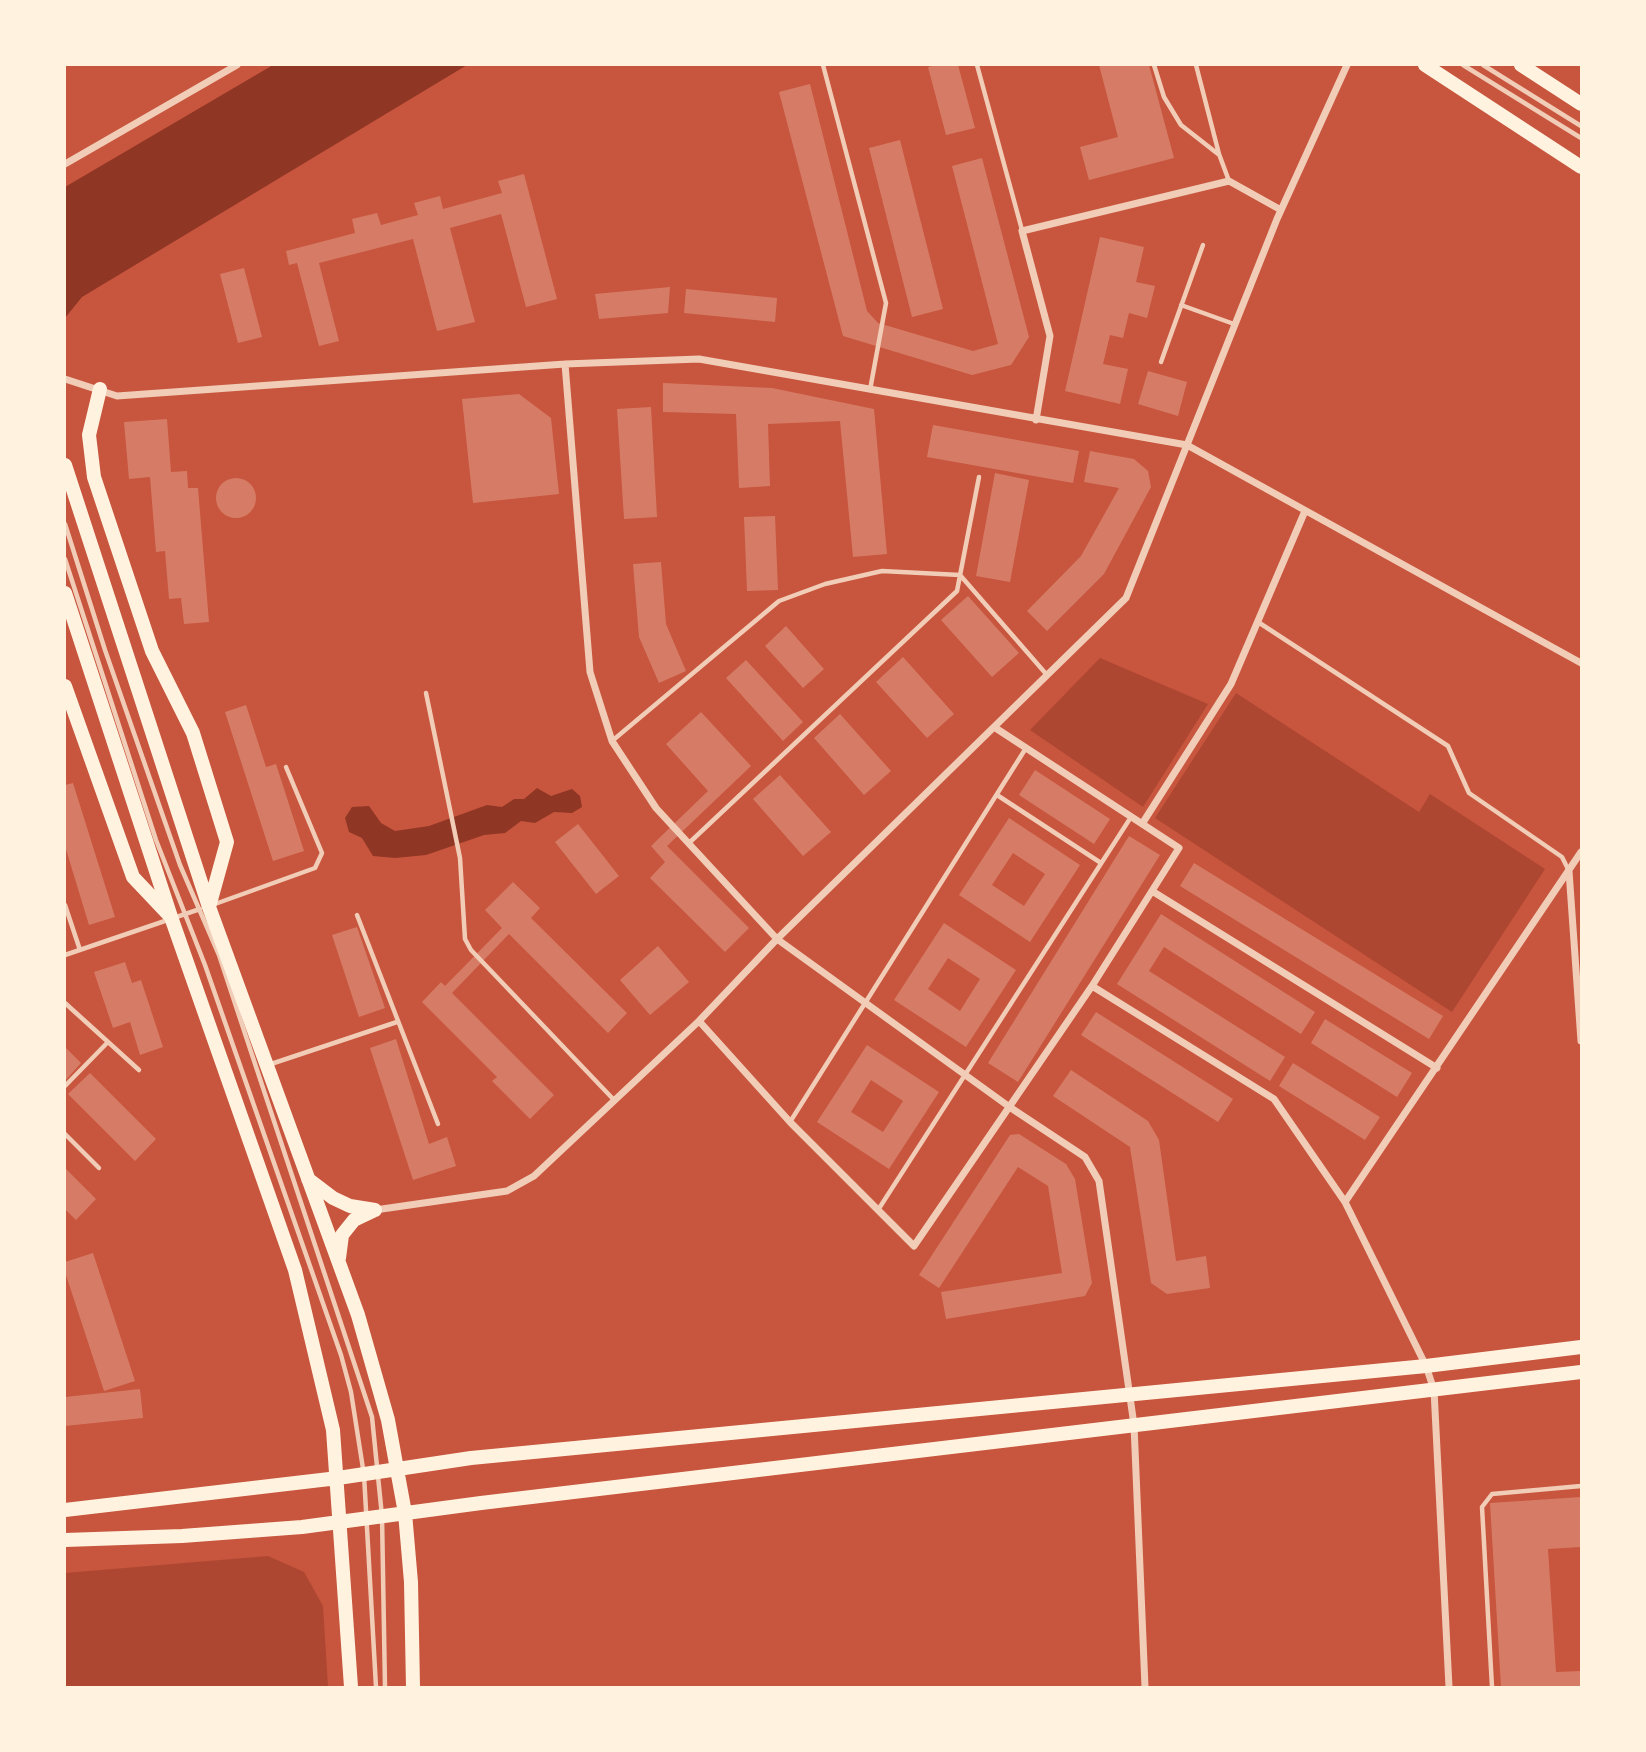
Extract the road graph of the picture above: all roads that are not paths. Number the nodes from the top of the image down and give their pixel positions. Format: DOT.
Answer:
graph roads {
  1 [pos="237,65"];
  2 [pos="823,65"];
  3 [pos="977,65"];
  4 [pos="1154,65"];
  5 [pos="1196,65"];
  6 [pos="1347,65"];
  7 [pos="1425,65"];
  8 [pos="1463,65"];
  9 [pos="1483,65"];
  10 [pos="1521,65"];
  11 [pos="1581,104"];
  12 [pos="1581,126"];
  13 [pos="1581,138"];
  14 [pos="1219,154"];
  15 [pos="65,164"];
  16 [pos="1581,167"];
  17 [pos="1229,181"];
  18 [pos="1281,210"];
  19 [pos="1022,231"];
  20 [pos="1203,245"];
  21 [pos="1181,305"];
  22 [pos="1235,324"];
  23 [pos="1161,362"];
  24 [pos="565,364"];
  25 [pos="65,379"];
  26 [pos="100,388"];
  27 [pos="870,391"];
  28 [pos="1036,420"];
  29 [pos="1187,445"];
  30 [pos="65,465"];
  31 [pos="979,477"];
  32 [pos="1305,511"];
  33 [pos="65,524"];
  34 [pos="65,559"];
  35 [pos="960,575"];
  36 [pos="65,593"];
  37 [pos="1258,622"];
  38 [pos="1581,663"];
  39 [pos="1047,675"];
  40 [pos="65,686"];
  41 [pos="426,693"];
  42 [pos="994,727"];
  43 [pos="612,741"];
  44 [pos="1026,748"];
  45 [pos="286,766"];
  46 [pos="997,796"];
  47 [pos="1131,817"];
  48 [pos="1142,824"];
  49 [pos="688,843"];
  50 [pos="1581,852"];
  51 [pos="1101,863"];
  52 [pos="1569,871"];
  53 [pos="1152,891"];
  54 [pos="65,905"];
  55 [pos="204,908"];
  56 [pos="177,915"];
  57 [pos="358,915"];
  58 [pos="778,939"];
  59 [pos="80,950"];
  60 [pos="65,955"];
  61 [pos="1093,986"];
  62 [pos="65,1003"];
  63 [pos="867,1004"];
  64 [pos="699,1021"];
  65 [pos="397,1022"];
  66 [pos="1581,1041"];
  67 [pos="108,1042"];
  68 [pos="267,1066"];
  69 [pos="1437,1068"];
  70 [pos="139,1070"];
  71 [pos="965,1076"];
  72 [pos="65,1086"];
  73 [pos="615,1101"];
  74 [pos="1011,1108"];
  75 [pos="790,1122"];
  76 [pos="438,1124"];
  77 [pos="65,1134"];
  78 [pos="99,1168"];
  79 [pos="308,1178"];
  80 [pos="1345,1202"];
  81 [pos="375,1210"];
  82 [pos="878,1210"];
  83 [pos="339,1263"];
  84 [pos="1581,1346"];
  85 [pos="1426,1366"];
  86 [pos="1581,1372"];
  87 [pos="1434,1390"];
  88 [pos="1131,1395"];
  89 [pos="1134,1426"];
  90 [pos="398,1470"];
  91 [pos="380,1473"];
  92 [pos="364,1475"];
  93 [pos="338,1478"];
  94 [pos="1581,1486"];
  95 [pos="65,1510"];
  96 [pos="405,1513"];
  97 [pos="375,1517"];
  98 [pos="341,1521"];
  99 [pos="65,1540"];
  100 [pos="351,1687"];
  101 [pos="376,1687"];
  102 [pos="385,1687"];
  103 [pos="413,1687"];
  104 [pos="1145,1687"];
  105 [pos="1448,1687"];
  106 [pos="1492,1687"];
  1 -- 15 [label="street"];
  2 -- 27 [label="lane"];
  3 -- 19 [label="lane"];
  4 -- 14 [label="lane"];
  5 -- 14 [label="lane"];
  6 -- 18 [label="street"];
  7 -- 16 [label="main road"];
  8 -- 13 [label="lane"];
  9 -- 12 [label="lane"];
  10 -- 11 [label="main road"];
  14 -- 17 [label="lane"];
  17 -- 18 [label="street"];
  17 -- 19 [label="street"];
  18 -- 22 [label="street"];
  19 -- 28 [label="street"];
  20 -- 21 [label="lane"];
  21 -- 22 [label="lane"];
  21 -- 23 [label="lane"];
  22 -- 29 [label="street"];
  24 -- 26 [label="street"];
  24 -- 27 [label="street"];
  24 -- 43 [label="street"];
  25 -- 26 [label="street"];
  26 -- 55 [label="main road"];
  27 -- 28 [label="street"];
  28 -- 29 [label="street"];
  29 -- 32 [label="street"];
  29 -- 39 [label="street"];
  30 -- 55 [label="main road"];
  31 -- 35 [label="lane"];
  32 -- 37 [label="street"];
  32 -- 38 [label="street"];
  33 -- 55 [label="lane"];
  34 -- 56 [label="lane"];
  35 -- 39 [label="lane"];
  35 -- 43 [label="lane"];
  35 -- 49 [label="lane"];
  36 -- 56 [label="main road"];
  37 -- 48 [label="street"];
  37 -- 52 [label="lane"];
  39 -- 42 [label="street"];
  40 -- 56 [label="main road"];
  41 -- 73 [label="lane"];
  42 -- 44 [label="street"];
  42 -- 58 [label="street"];
  43 -- 49 [label="street"];
  44 -- 46 [label="lane"];
  44 -- 47 [label="street"];
  45 -- 55 [label="lane"];
  46 -- 51 [label="lane"];
  46 -- 63 [label="lane"];
  47 -- 48 [label="street"];
  47 -- 51 [label="lane"];
  48 -- 53 [label="street"];
  49 -- 58 [label="street"];
  50 -- 52 [label="street"];
  51 -- 71 [label="lane"];
  52 -- 66 [label="street"];
  52 -- 69 [label="street"];
  53 -- 61 [label="street"];
  53 -- 69 [label="street"];
  54 -- 59 [label="lane"];
  55 -- 56 [label="lane"];
  55 -- 68 [label="main road"];
  55 -- 91 [label="lane"];
  56 -- 59 [label="lane"];
  56 -- 92 [label="lane"];
  56 -- 93 [label="main road"];
  57 -- 65 [label="lane"];
  58 -- 63 [label="street"];
  58 -- 64 [label="street"];
  59 -- 60 [label="lane"];
  61 -- 74 [label="street"];
  61 -- 80 [label="street"];
  62 -- 67 [label="lane"];
  63 -- 71 [label="street"];
  63 -- 75 [label="lane"];
  64 -- 73 [label="street"];
  64 -- 75 [label="street"];
  65 -- 68 [label="lane"];
  65 -- 76 [label="lane"];
  67 -- 70 [label="lane"];
  67 -- 72 [label="lane"];
  68 -- 79 [label="main road"];
  69 -- 80 [label="street"];
  71 -- 74 [label="street"];
  71 -- 82 [label="lane"];
  73 -- 81 [label="street"];
  74 -- 82 [label="street"];
  74 -- 88 [label="street"];
  75 -- 82 [label="street"];
  77 -- 78 [label="lane"];
  79 -- 81 [label="main road"];
  79 -- 83 [label="main road"];
  80 -- 85 [label="street"];
  81 -- 83 [label="main road"];
  83 -- 90 [label="main road"];
  84 -- 85 [label="main road"];
  85 -- 87 [label="street"];
  85 -- 88 [label="main road"];
  86 -- 87 [label="main road"];
  87 -- 89 [label="main road"];
  87 -- 105 [label="street"];
  88 -- 89 [label="street"];
  88 -- 90 [label="main road"];
  89 -- 96 [label="main road"];
  89 -- 104 [label="street"];
  90 -- 91 [label="main road"];
  90 -- 96 [label="main road"];
  91 -- 92 [label="main road"];
  91 -- 97 [label="lane"];
  92 -- 93 [label="main road"];
  92 -- 97 [label="lane"];
  93 -- 95 [label="main road"];
  93 -- 98 [label="main road"];
  94 -- 106 [label="lane"];
  96 -- 97 [label="main road"];
  96 -- 103 [label="main road"];
  97 -- 98 [label="main road"];
  97 -- 101 [label="lane"];
  97 -- 102 [label="lane"];
  98 -- 99 [label="main road"];
  98 -- 100 [label="main road"];
}
